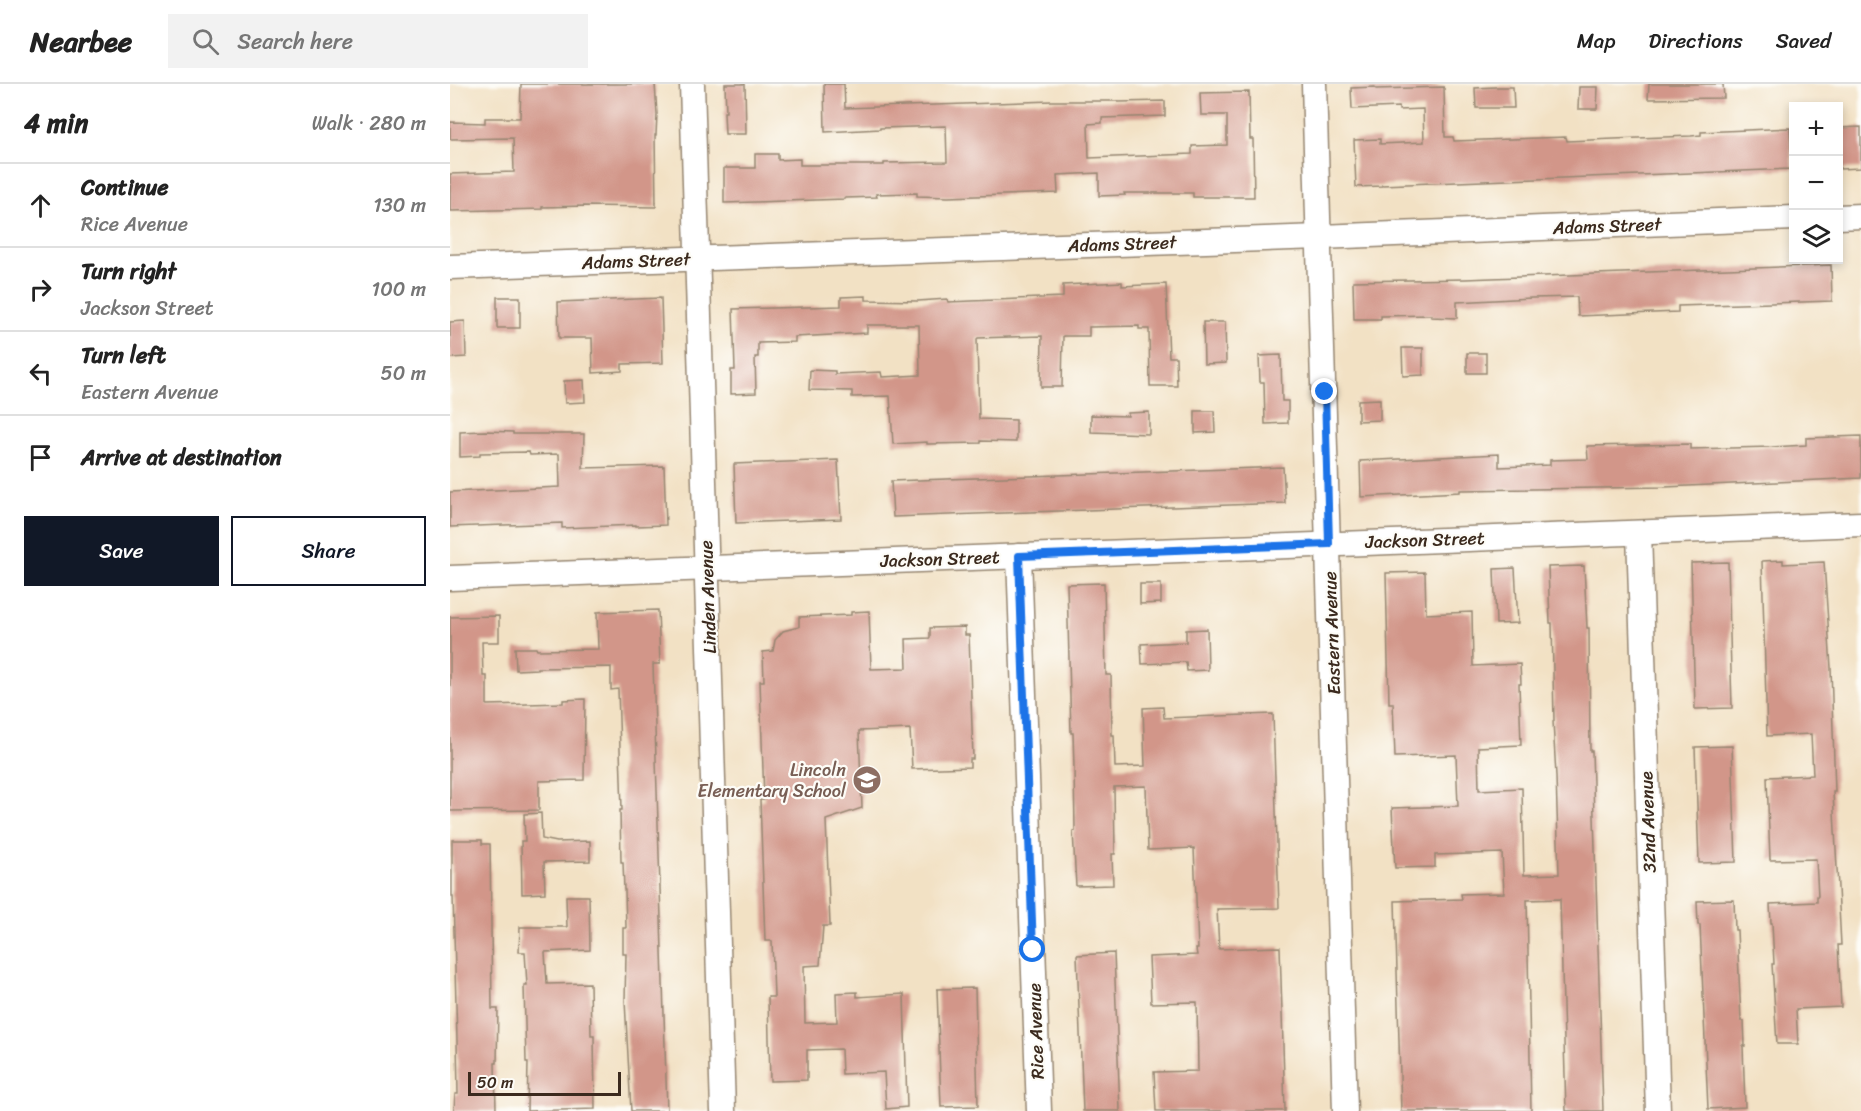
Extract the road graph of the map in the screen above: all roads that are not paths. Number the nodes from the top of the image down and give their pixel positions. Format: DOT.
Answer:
graph roads {
  1 [pos="692,84"];
  2 [pos="1314,84"];
  3 [pos="1861,216"];
  4 [pos="1843,217"];
  5 [pos="1789,218"];
  6 [pos="1320,237"];
  7 [pos="698,259"];
  8 [pos="450,267"];
  9 [pos="1861,524"];
  10 [pos="1639,533"];
  11 [pos="1329,544"];
  12 [pos="1019,556"];
  13 [pos="707,568"];
  14 [pos="450,578"];
  15 [pos="723,1111"];
  16 [pos="1039,1111"];
  17 [pos="1345,1111"];
  18 [pos="1658,1111"];
  1 -- 7 [label="street, Linden Avenue"];
  2 -- 6 [label="street, Eastern Avenue"];
  3 -- 4 [label="street"];
  5 -- 6 [label="street, Adams Street"];
  6 -- 7 [label="street, Adams Street"];
  6 -- 11 [label="street, Eastern Avenue"];
  7 -- 8 [label="street, Adams Street"];
  7 -- 13 [label="street, Linden Avenue"];
  9 -- 10 [label="street, Jackson Street"];
  10 -- 11 [label="street, Jackson Street"];
  10 -- 18 [label="street, 32nd Avenue"];
  11 -- 12 [label="street, Jackson Street"];
  11 -- 17 [label="street, Eastern Avenue"];
  12 -- 13 [label="street, Jackson Street"];
  12 -- 16 [label="street, Rice Avenue"];
  13 -- 14 [label="street, Jackson Street"];
  13 -- 15 [label="street, Linden Avenue"];
}
